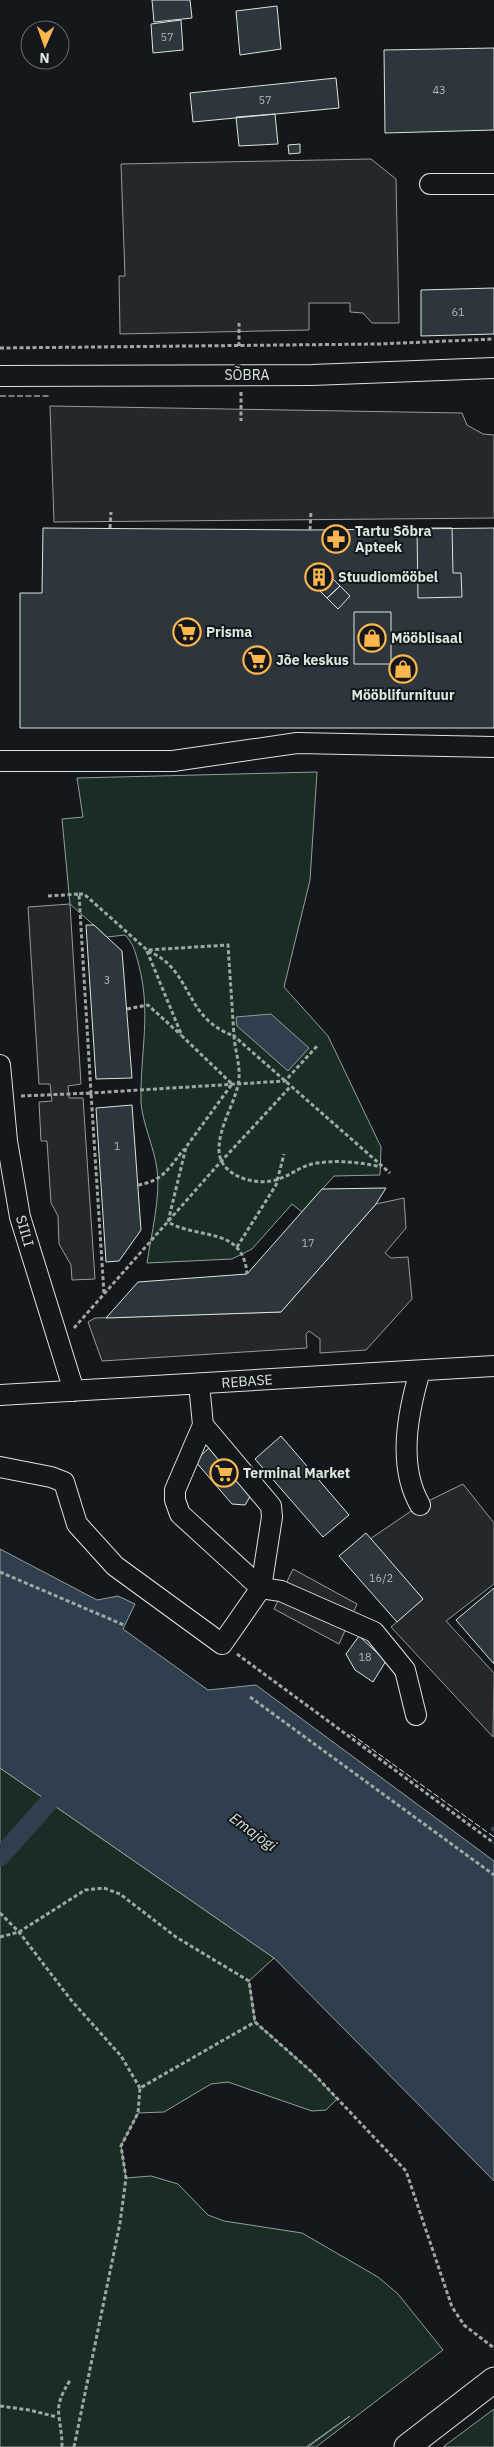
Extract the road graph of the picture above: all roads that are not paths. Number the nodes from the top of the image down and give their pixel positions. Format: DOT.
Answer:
graph roads {
  1 [pos="430,184"];
  2 [pos="494,184"];
  3 [pos="494,368"];
  4 [pos="0,376"];
  5 [pos="494,746"];
  6 [pos="0,761"];
  7 [pos="0,1065"];
  8 [pos="494,1366"];
  9 [pos="420,1371"];
  10 [pos="199,1384"];
  11 [pos="74,1391"];
  12 [pos="0,1395"];
  13 [pos="203,1425"];
  14 [pos="0,1467"];
  15 [pos="420,1506"];
  16 [pos="261,1588"];
  17 [pos="416,1715"];
  18 [pos="494,2380"];
  19 [pos="407,2447"];
  1 -- 2 [label="street"];
  3 -- 4 [label="street, SÕBRA"];
  5 -- 6 [label="street"];
  7 -- 11 [label="street, SIILI"];
  8 -- 9 [label="street, REBASE"];
  9 -- 10 [label="street, REBASE"];
  9 -- 15 [label="street"];
  10 -- 11 [label="street, REBASE"];
  10 -- 13 [label="street"];
  11 -- 12 [label="street, REBASE"];
  13 -- 16 [label="street"];
  13 -- 16 [label="street"];
  14 -- 16 [label="street"];
  16 -- 17 [label="street"];
  18 -- 19 [label="main road"];
}
